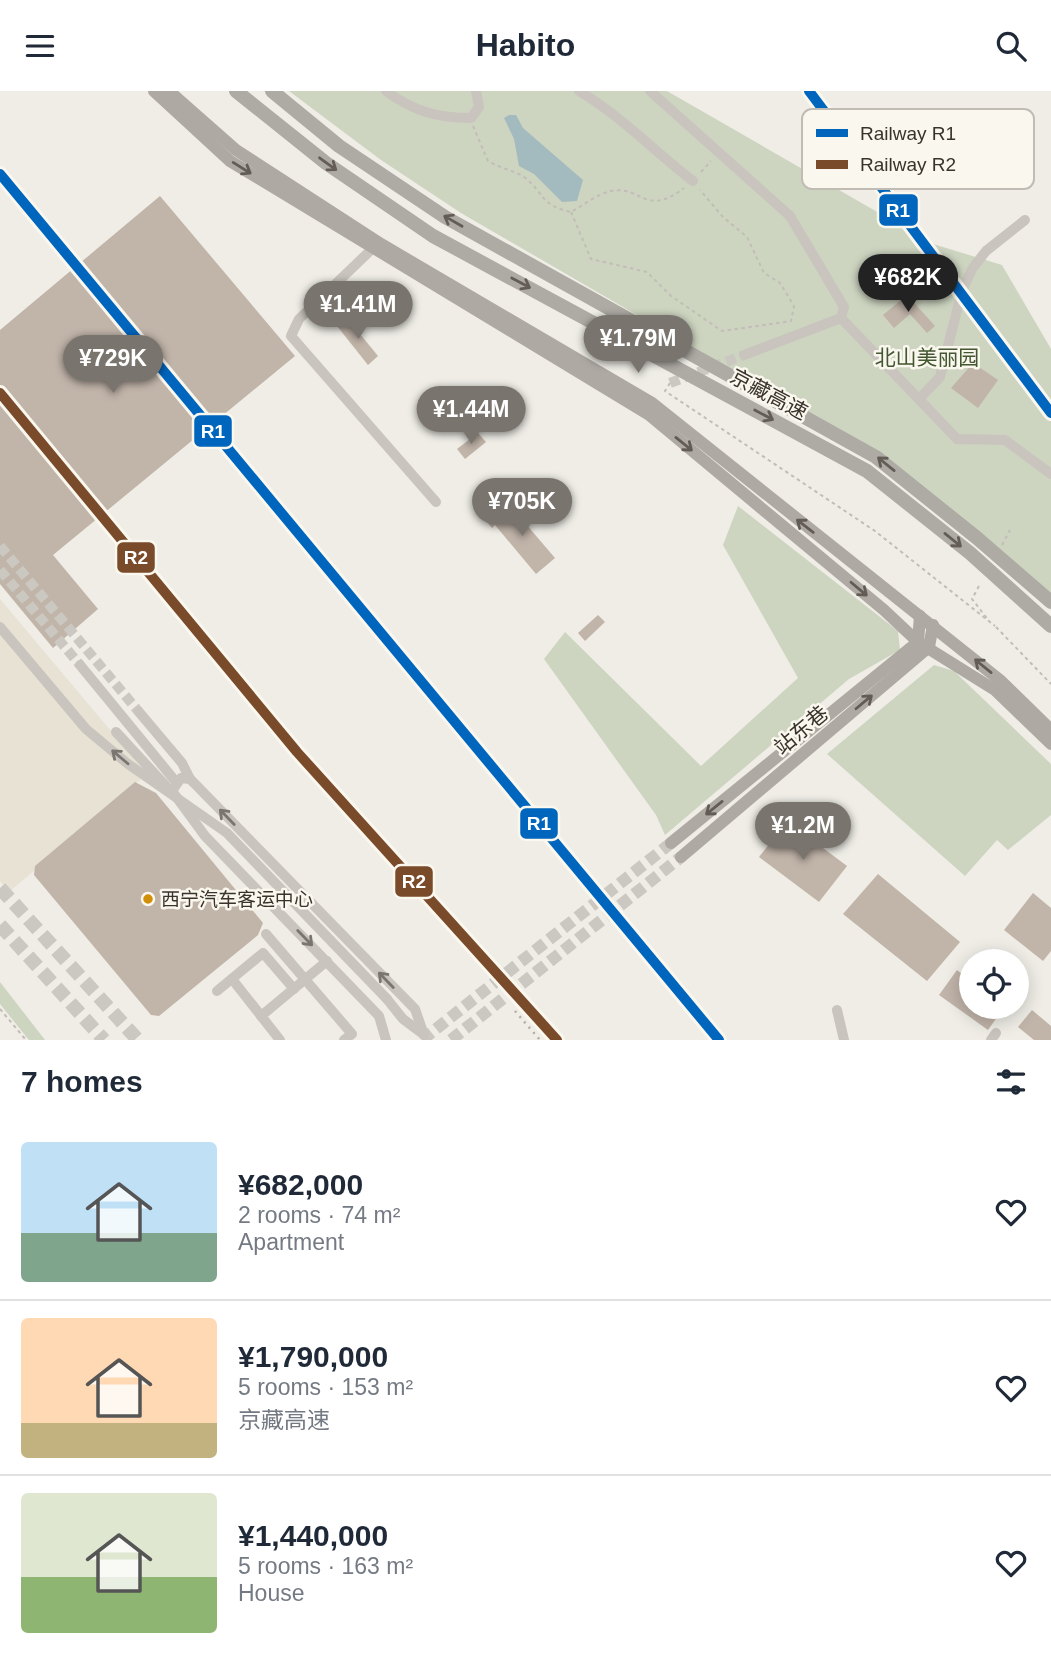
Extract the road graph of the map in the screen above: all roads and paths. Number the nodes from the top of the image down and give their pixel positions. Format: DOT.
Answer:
graph roads {
  1 [pos="154,91"];
  2 [pos="169,91"];
  3 [pos="236,91"];
  4 [pos="272,91"];
  5 [pos="386,91"];
  6 [pos="476,91"];
  7 [pos="579,91"];
  8 [pos="650,91"];
  9 [pos="471,118"];
  10 [pos="719,152"];
  11 [pos="693,181"];
  12 [pos="571,212"];
  13 [pos="1025,220"];
  14 [pos="372,250"];
  15 [pos="841,318"];
  16 [pos="744,355"];
  17 [pos="670,383"];
  18 [pos="920,398"];
  19 [pos="1051,474"];
  20 [pos="436,502"];
  21 [pos="1010,530"];
  22 [pos="1000,548"];
  23 [pos="979,586"];
  24 [pos="1051,602"];
  25 [pos="920,617"];
  26 [pos="933,625"];
  27 [pos="1051,626"];
  28 [pos="0,627"];
  29 [pos="995,627"];
  30 [pos="924,644"];
  31 [pos="80,665"];
  32 [pos="1051,684"];
  33 [pos="139,712"];
  34 [pos="1051,730"];
  35 [pos="116,732"];
  36 [pos="1051,744"];
  37 [pos="190,779"];
  38 [pos="174,787"];
  39 [pos="671,843"];
  40 [pos="681,856"];
  41 [pos="266,933"];
  42 [pos="327,961"];
  43 [pos="232,979"];
  44 [pos="306,979"];
  45 [pos="294,989"];
  46 [pos="217,991"];
  47 [pos="0,1009"];
  48 [pos="837,1010"];
  49 [pos="261,1016"];
  50 [pos="426,1037"];
  51 [pos="26,1040"];
  52 [pos="280,1040"];
  53 [pos="344,1040"];
  54 [pos="386,1040"];
  55 [pos="844,1040"];
  1 -- 14 [label="main road, one-way"];
  25 -- 2 [label="main road, one-way"];
  3 -- 27 [label="highway, 京藏高速, one-way"];
  24 -- 4 [label="highway, 京藏高速, one-way"];
  5 -- 9 [label="street"];
  6 -- 9 [label="street"];
  7 -- 11 [label="street"];
  8 -- 10 [label="street"];
  9 -- 12 [label="path"];
  10 -- 11 [label="path"];
  10 -- 15 [label="street"];
  11 -- 12 [label="path"];
  11 -- 12 [label="path"];
  13 -- 18 [label="street"];
  14 -- 20 [label="street"];
  14 -- 30 [label="main road, one-way"];
  15 -- 16 [label="street"];
  15 -- 18 [label="street"];
  17 -- 29 [label="path"];
  18 -- 19 [label="street"];
  21 -- 22 [label="path"];
  23 -- 29 [label="path"];
  25 -- 26 [label="main road"];
  25 -- 30 [label="main road"];
  26 -- 30 [label="main road"];
  34 -- 26 [label="main road, one-way"];
  50 -- 28 [label="street, one-way, bridge"];
  29 -- 32 [label="path"];
  30 -- 36 [label="main road"];
  30 -- 39 [label="main road, 站东巷, one-way"];
  40 -- 30 [label="main road, 站东巷, one-way"];
  31 -- 38 [label="street"];
  33 -- 37 [label="street"];
  35 -- 38 [label="street"];
  37 -- 38 [label="street"];
  50 -- 37 [label="street, one-way"];
  38 -- 42 [label="street, one-way"];
  41 -- 44 [label="street"];
  42 -- 44 [label="street"];
  42 -- 54 [label="street"];
  43 -- 45 [label="street"];
  43 -- 46 [label="street"];
  43 -- 49 [label="street"];
  44 -- 45 [label="street"];
  44 -- 53 [label="street"];
  45 -- 49 [label="street"];
  47 -- 51 [label="path"];
  48 -- 55 [label="street"];
  49 -- 52 [label="street"];
}
